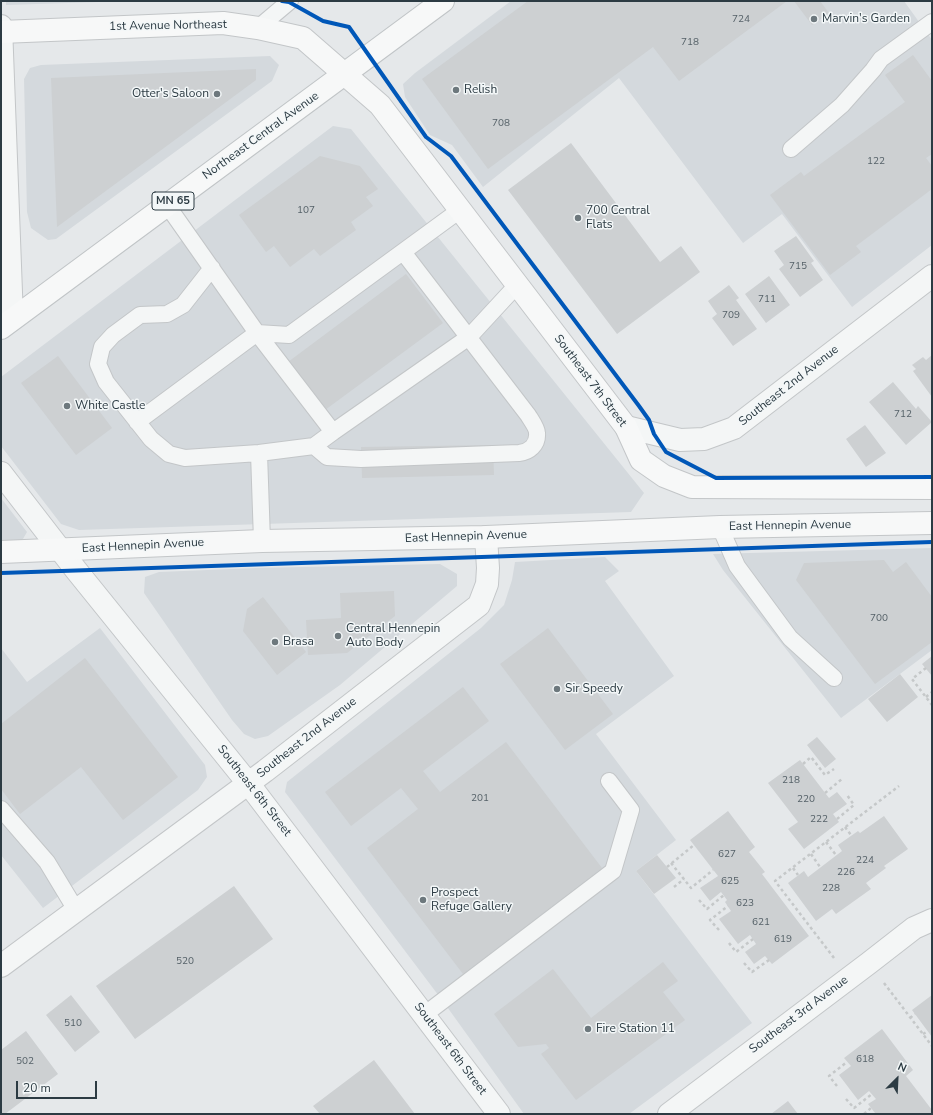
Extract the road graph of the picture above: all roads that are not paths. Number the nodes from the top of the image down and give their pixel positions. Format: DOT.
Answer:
graph roads {
  1 [pos="290,1"];
  2 [pos="443,1"];
  3 [pos="932,22"];
  4 [pos="1,26"];
  5 [pos="258,28"];
  6 [pos="1,32"];
  7 [pos="344,75"];
  8 [pos="791,149"];
  9 [pos="167,205"];
  10 [pos="460,210"];
  11 [pos="403,252"];
  12 [pos="212,268"];
  13 [pos="932,276"];
  14 [pos="517,285"];
  15 [pos="7,323"];
  16 [pos="257,333"];
  17 [pos="469,337"];
  18 [pos="137,422"];
  19 [pos="626,427"];
  20 [pos="333,432"];
  21 [pos="314,446"];
  22 [pos="259,453"];
  23 [pos="1,473"];
  24 [pos="932,488"];
  25 [pos="932,523"];
  26 [pos="720,527"];
  27 [pos="486,537"];
  28 [pos="262,541"];
  29 [pos="60,550"];
  30 [pos="1,552"];
  31 [pos="834,678"];
  32 [pos="609,781"];
  33 [pos="248,783"];
  34 [pos="1,809"];
  35 [pos="76,910"];
  36 [pos="932,920"];
  37 [pos="1,966"];
  38 [pos="424,1015"];
  39 [pos="499,1114"];
  40 [pos="669,1114"];
  1 -- 5 [label="lane"];
  2 -- 7 [label="main road, Northeast Central Avenue / MN 65"];
  3 -- 8 [label="lane"];
  4 -- 6 [label="street"];
  5 -- 6 [label="main road, 1st Avenue Northeast"];
  5 -- 7 [label="main road, 1st Avenue Northeast"];
  6 -- 15 [label="street"];
  7 -- 9 [label="main road, Northeast Central Avenue / MN 65"];
  7 -- 10 [label="main road, Southeast 7th Street"];
  9 -- 12 [label="lane"];
  9 -- 15 [label="main road, Northeast Central Avenue / MN 65"];
  10 -- 11 [label="lane"];
  10 -- 14 [label="main road, Southeast 7th Street"];
  11 -- 16 [label="lane"];
  11 -- 17 [label="lane"];
  12 -- 16 [label="lane"];
  12 -- 18 [label="lane"];
  13 -- 19 [label="street, Southeast 2nd Avenue"];
  14 -- 17 [label="lane"];
  14 -- 19 [label="main road, Southeast 7th Street"];
  16 -- 18 [label="lane"];
  16 -- 20 [label="lane"];
  17 -- 20 [label="lane"];
  17 -- 21 [label="lane"];
  18 -- 22 [label="lane"];
  19 -- 24 [label="main road, Southeast 7th Street"];
  20 -- 21 [label="lane"];
  21 -- 22 [label="lane"];
  22 -- 28 [label="lane"];
  23 -- 29 [label="street, Southeast 6th Street"];
  25 -- 26 [label="main road, East Hennepin Avenue"];
  26 -- 27 [label="main road, East Hennepin Avenue"];
  26 -- 31 [label="lane"];
  27 -- 28 [label="main road, East Hennepin Avenue"];
  27 -- 33 [label="street, Southeast 2nd Avenue"];
  28 -- 29 [label="main road, East Hennepin Avenue"];
  29 -- 30 [label="main road, East Hennepin Avenue"];
  29 -- 33 [label="street, Southeast 6th Street"];
  32 -- 38 [label="lane"];
  33 -- 35 [label="street, Southeast 2nd Avenue"];
  33 -- 38 [label="street, Southeast 6th Street"];
  34 -- 35 [label="lane"];
  35 -- 37 [label="street, Southeast 2nd Avenue"];
  36 -- 40 [label="street, Southeast 3rd Avenue"];
  38 -- 39 [label="street, Southeast 6th Street"];
}
